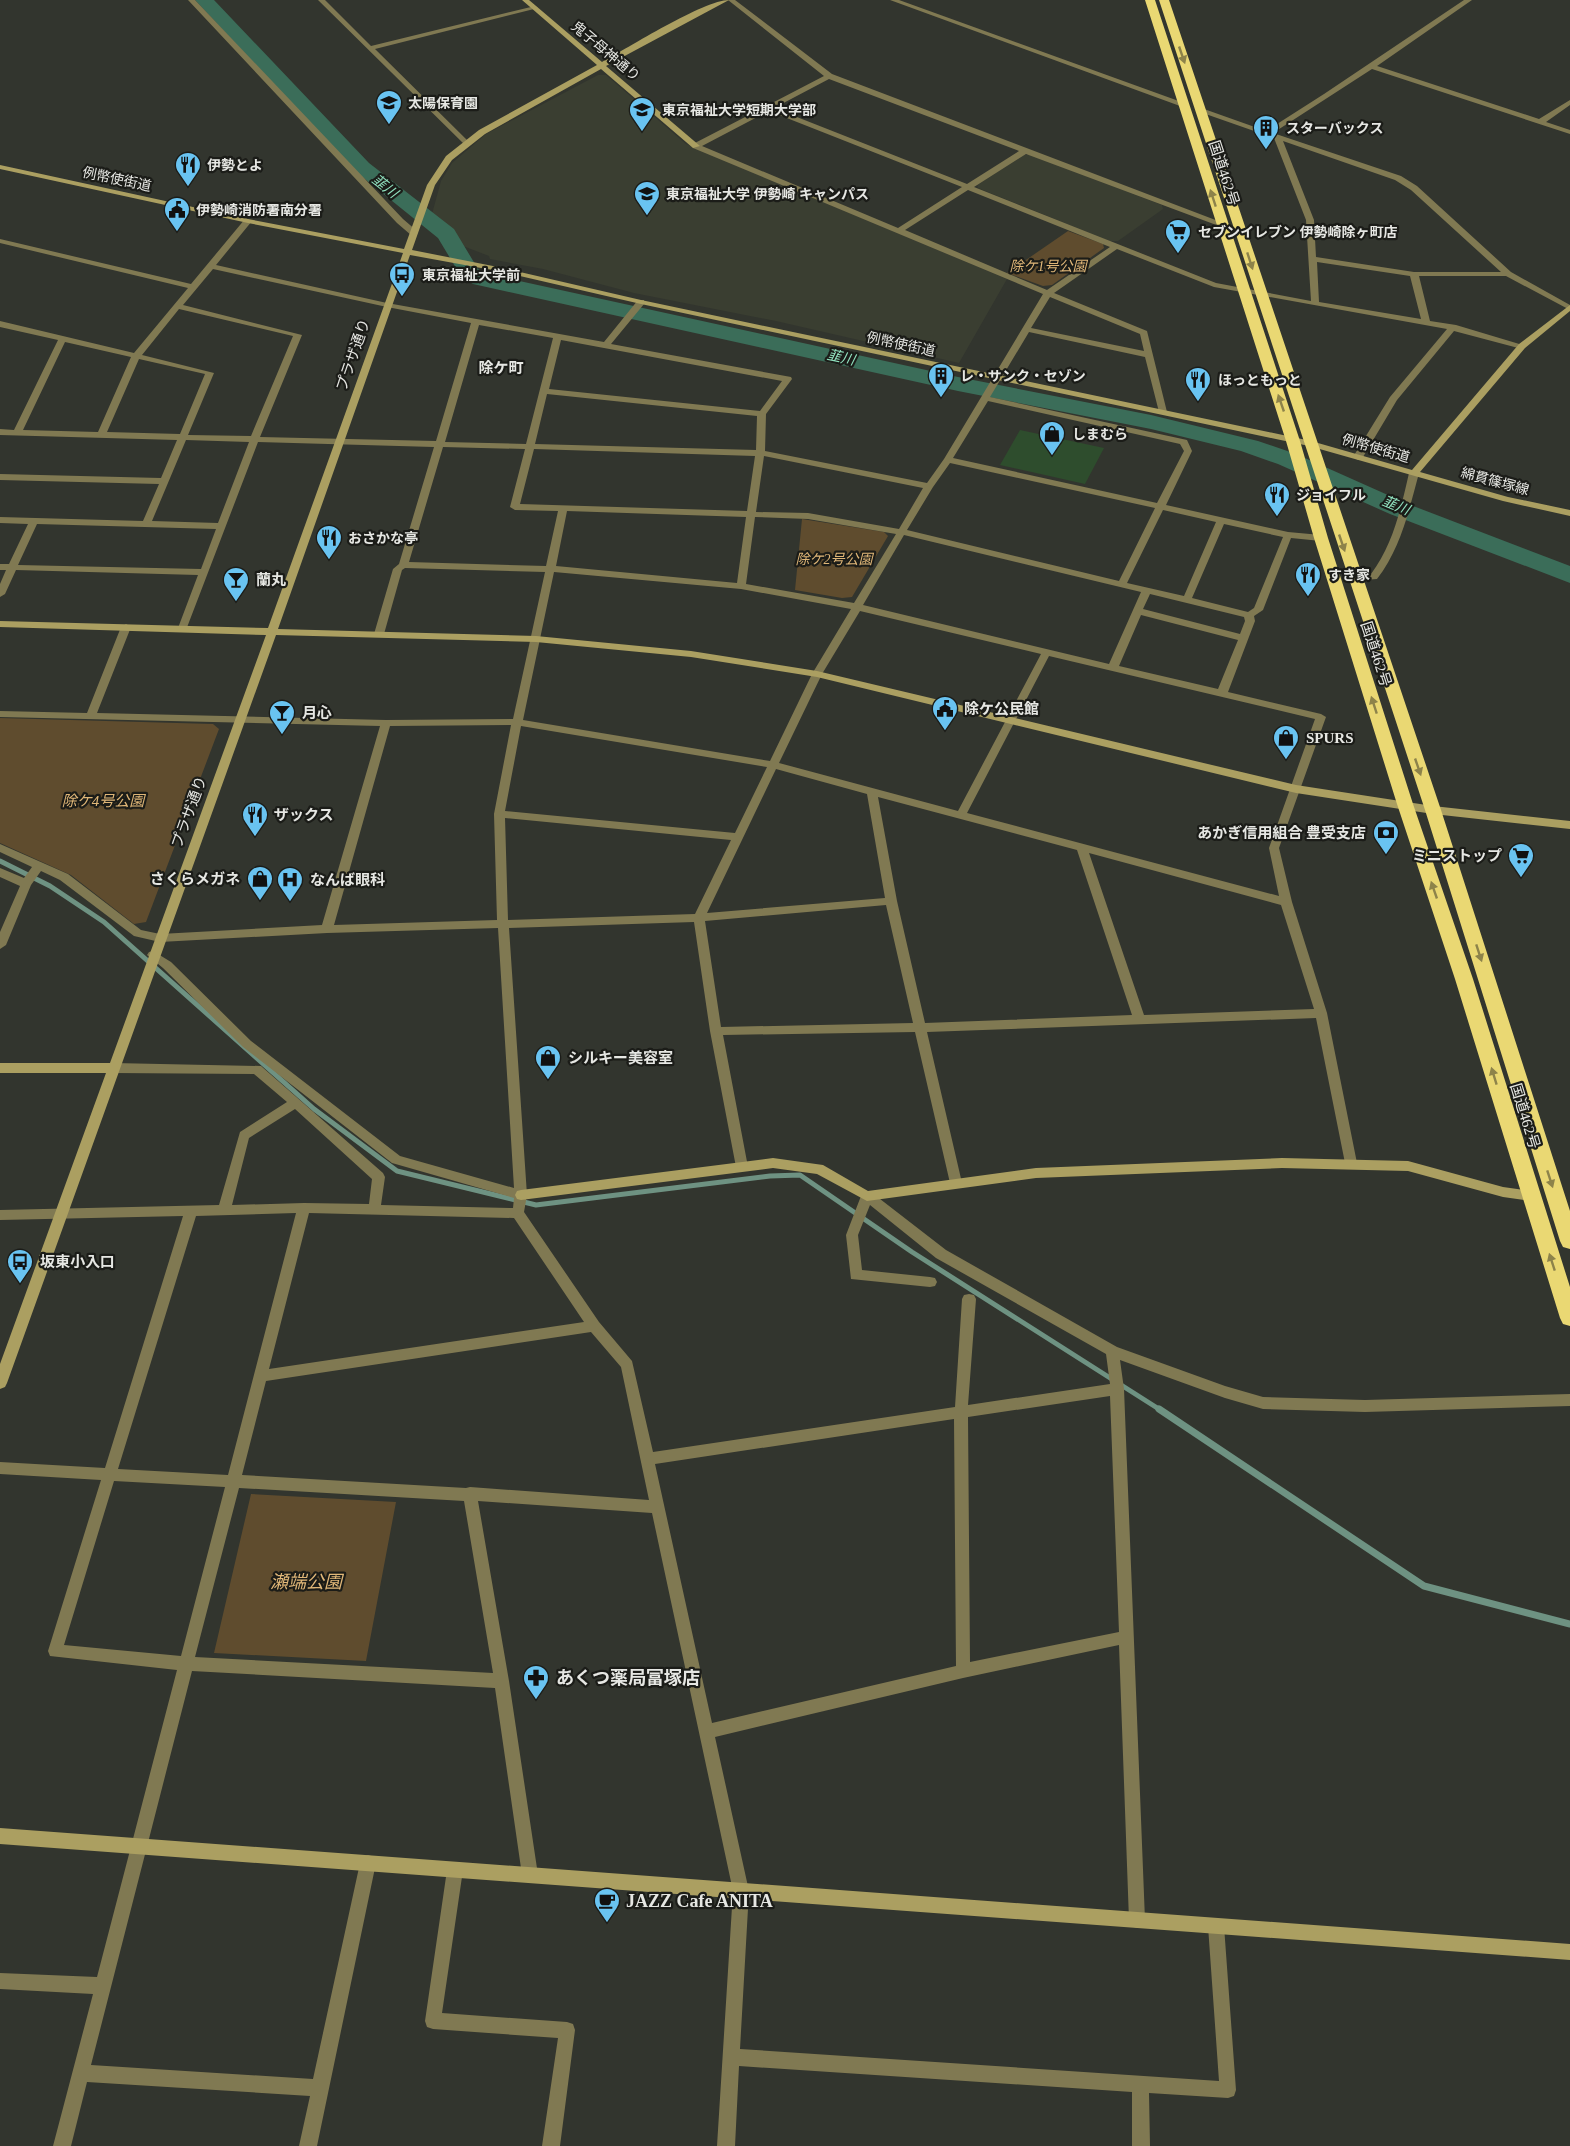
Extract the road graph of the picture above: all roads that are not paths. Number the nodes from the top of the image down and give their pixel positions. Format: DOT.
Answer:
graph roads {
  1 [pos="191,0"];
  2 [pos="321,0"];
  3 [pos="525,0"];
  4 [pos="726,0"];
  5 [pos="731,0"];
  6 [pos="893,0"];
  7 [pos="1150,0"];
  8 [pos="1164,0"];
  9 [pos="1468,0"];
  10 [pos="535,8"];
  11 [pos="371,48"];
  12 [pos="603,66"];
  13 [pos="1371,66"];
  14 [pos="829,76"];
  15 [pos="1570,102"];
  16 [pos="1183,104"];
  17 [pos="769,108"];
  18 [pos="1201,111"];
  19 [pos="1540,122"];
  20 [pos="1570,132"];
  21 [pos="1266,134"];
  22 [pos="1278,138"];
  23 [pos="465,143"];
  24 [pos="696,146"];
  25 [pos="1025,151"];
  26 [pos="0,167"];
  27 [pos="967,188"];
  28 [pos="248,221"];
  29 [pos="1222,224"];
  30 [pos="898,231"];
  31 [pos="414,233"];
  32 [pos="0,242"];
  33 [pos="1115,247"];
  34 [pos="407,252"];
  35 [pos="1312,259"];
  36 [pos="211,266"];
  37 [pos="1414,274"];
  38 [pos="1508,274"];
  39 [pos="194,287"];
  40 [pos="1242,292"];
  41 [pos="1048,293"];
  42 [pos="1262,297"];
  43 [pos="641,302"];
  44 [pos="1315,303"];
  45 [pos="387,305"];
  46 [pos="177,306"];
  47 [pos="1570,308"];
  48 [pos="1426,321"];
  49 [pos="476,322"];
  50 [pos="0,324"];
  51 [pos="1452,327"];
  52 [pos="1026,330"];
  53 [pos="63,338"];
  54 [pos="557,338"];
  55 [pos="606,345"];
  56 [pos="1522,346"];
  57 [pos="1149,355"];
  58 [pos="136,356"];
  59 [pos="996,378"];
  60 [pos="544,391"];
  61 [pos="985,398"];
  62 [pos="1163,412"];
  63 [pos="762,414"];
  64 [pos="0,432"];
  65 [pos="17,433"];
  66 [pos="101,435"];
  67 [pos="183,437"];
  68 [pos="254,440"];
  69 [pos="338,441"];
  70 [pos="1293,441"];
  71 [pos="440,443"];
  72 [pos="1311,444"];
  73 [pos="531,446"];
  74 [pos="760,453"];
  75 [pos="1358,457"];
  76 [pos="948,460"];
  77 [pos="1414,473"];
  78 [pos="1312,474"];
  79 [pos="0,477"];
  80 [pos="165,481"];
  81 [pos="929,486"];
  82 [pos="1159,507"];
  83 [pos="563,510"];
  84 [pos="1570,513"];
  85 [pos="751,514"];
  86 [pos="0,520"];
  87 [pos="1221,520"];
  88 [pos="34,521"];
  89 [pos="146,524"];
  90 [pos="221,526"];
  91 [pos="902,532"];
  92 [pos="1288,536"];
  93 [pos="1321,538"];
  94 [pos="403,565"];
  95 [pos="0,567"];
  96 [pos="13,567"];
  97 [pos="550,568"];
  98 [pos="203,572"];
  99 [pos="1354,579"];
  100 [pos="1122,584"];
  101 [pos="741,586"];
  102 [pos="1147,590"];
  103 [pos="0,594"];
  104 [pos="1187,600"];
  105 [pos="857,607"];
  106 [pos="1138,611"];
  107 [pos="1249,615"];
  108 [pos="0,624"];
  109 [pos="126,627"];
  110 [pos="183,628"];
  111 [pos="272,631"];
  112 [pos="379,634"];
  113 [pos="1243,638"];
  114 [pos="536,639"];
  115 [pos="1047,651"];
  116 [pos="1113,667"];
  117 [pos="817,674"];
  118 [pos="1222,693"];
  119 [pos="0,714"];
  120 [pos="91,716"];
  121 [pos="238,719"];
  122 [pos="1010,721"];
  123 [pos="386,723"];
  124 [pos="517,723"];
  125 [pos="773,765"];
  126 [pos="1296,789"];
  127 [pos="872,791"];
  128 [pos="1405,804"];
  129 [pos="1433,810"];
  130 [pos="500,814"];
  131 [pos="961,815"];
  132 [pos="1570,825"];
  133 [pos="738,837"];
  134 [pos="1081,847"];
  135 [pos="0,848"];
  136 [pos="39,865"];
  137 [pos="0,873"];
  138 [pos="26,884"];
  139 [pos="891,900"];
  140 [pos="1286,902"];
  141 [pos="699,918"];
  142 [pos="503,924"];
  143 [pos="327,929"];
  144 [pos="160,938"];
  145 [pos="0,945"];
  146 [pos="153,955"];
  147 [pos="1321,1013"];
  148 [pos="1138,1018"];
  149 [pos="920,1026"];
  150 [pos="716,1031"];
  151 [pos="0,1068"];
  152 [pos="113,1068"];
  153 [pos="295,1103"];
  154 [pos="1351,1163"];
  155 [pos="742,1167"];
  156 [pos="956,1183"];
  157 [pos="521,1195"];
  158 [pos="867,1196"];
  159 [pos="1531,1196"];
  160 [pos="304,1208"];
  161 [pos="191,1210"];
  162 [pos="224,1210"];
  163 [pos="374,1210"];
  164 [pos="62,1213"];
  165 [pos="518,1213"];
  166 [pos="1566,1213"];
  167 [pos="0,1215"];
  168 [pos="1570,1241"];
  169 [pos="930,1282"];
  170 [pos="969,1299"];
  171 [pos="1570,1318"];
  172 [pos="594,1326"];
  173 [pos="1112,1351"];
  174 [pos="260,1376"];
  175 [pos="0,1383"];
  176 [pos="1117,1389"];
  177 [pos="1570,1400"];
  178 [pos="961,1412"];
  179 [pos="648,1459"];
  180 [pos="0,1468"];
  181 [pos="111,1474"];
  182 [pos="233,1482"];
  183 [pos="470,1493"];
  184 [pos="658,1507"];
  185 [pos="1126,1637"];
  186 [pos="186,1664"];
  187 [pos="963,1671"];
  188 [pos="502,1681"];
  189 [pos="708,1732"];
  190 [pos="0,1836"];
  191 [pos="138,1846"];
  192 [pos="368,1863"];
  193 [pos="455,1870"];
  194 [pos="530,1875"];
  195 [pos="741,1891"];
  196 [pos="1137,1920"];
  197 [pos="1216,1926"];
  198 [pos="1570,1952"];
  199 [pos="0,1981"];
  200 [pos="104,1986"];
  201 [pos="731,2057"];
  202 [pos="81,2073"];
  203 [pos="1140,2085"];
  204 [pos="320,2088"];
  205 [pos="62,2146"];
  206 [pos="308,2146"];
  207 [pos="551,2146"];
  208 [pos="726,2146"];
  209 [pos="1141,2146"];
  1 -- 31 [label="street"];
  2 -- 11 [label="street"];
  3 -- 10 [label="street, 鬼子母神通り"];
  4 -- 12 [label="street, プラザ通り"];
  5 -- 14 [label="street"];
  6 -- 16 [label="street"];
  7 -- 16 [label="highway, 国道462号"];
  8 -- 18 [label="highway, 国道462号, one-way"];
  9 -- 13 [label="street"];
  10 -- 11 [label="street"];
  10 -- 12 [label="street, 鬼子母神通り"];
  11 -- 23 [label="street"];
  12 -- 23 [label="street, プラザ通り"];
  12 -- 24 [label="street, 鬼子母神通り"];
  13 -- 19 [label="street"];
  13 -- 21 [label="street"];
  14 -- 17 [label="street"];
  14 -- 25 [label="street"];
  15 -- 19 [label="street"];
  29 -- 16 [label="highway, 国道462号, one-way"];
  17 -- 24 [label="street"];
  17 -- 27 [label="street"];
  18 -- 21 [label="street"];
  18 -- 42 [label="highway, 国道462号, one-way"];
  19 -- 20 [label="street"];
  21 -- 22 [label="street"];
  22 -- 35 [label="street"];
  22 -- 38 [label="street"];
  23 -- 31 [label="street, プラザ通り"];
  24 -- 30 [label="street"];
  25 -- 27 [label="street"];
  25 -- 29 [label="street"];
  26 -- 28 [label="street, 例幣使街道"];
  27 -- 30 [label="street"];
  27 -- 33 [label="street"];
  28 -- 34 [label="street, 例幣使街道"];
  28 -- 36 [label="street"];
  29 -- 40 [label="highway, 国道462号"];
  30 -- 41 [label="street"];
  31 -- 34 [label="street, プラザ通り"];
  32 -- 39 [label="street"];
  33 -- 40 [label="street"];
  33 -- 41 [label="street"];
  34 -- 43 [label="street, 例幣使街道"];
  34 -- 45 [label="street, プラザ通り"];
  35 -- 37 [label="street"];
  35 -- 44 [label="street"];
  36 -- 39 [label="street"];
  36 -- 45 [label="street"];
  37 -- 38 [label="street"];
  37 -- 48 [label="street"];
  38 -- 47 [label="street"];
  39 -- 46 [label="street"];
  40 -- 42 [label="street"];
  70 -- 40 [label="highway, 国道462号, one-way"];
  41 -- 52 [label="street"];
  41 -- 57 [label="street"];
  42 -- 44 [label="street"];
  42 -- 72 [label="highway, 国道462号"];
  43 -- 55 [label="street"];
  43 -- 59 [label="street, 例幣使街道"];
  44 -- 48 [label="street"];
  45 -- 49 [label="street"];
  45 -- 69 [label="street, プラザ通り"];
  46 -- 58 [label="street"];
  46 -- 68 [label="street"];
  47 -- 56 [label="street"];
  48 -- 51 [label="street"];
  49 -- 54 [label="street"];
  49 -- 71 [label="street"];
  50 -- 53 [label="street"];
  51 -- 56 [label="street"];
  51 -- 75 [label="street"];
  52 -- 57 [label="street"];
  52 -- 59 [label="street"];
  53 -- 58 [label="street"];
  53 -- 65 [label="street"];
  54 -- 55 [label="street"];
  54 -- 60 [label="street"];
  55 -- 63 [label="street"];
  56 -- 77 [label="street"];
  57 -- 62 [label="street"];
  58 -- 66 [label="street"];
  58 -- 67 [label="street"];
  59 -- 61 [label="street"];
  59 -- 62 [label="street, 例幣使街道"];
  60 -- 63 [label="street"];
  60 -- 73 [label="street"];
  61 -- 76 [label="street"];
  61 -- 82 [label="street"];
  62 -- 70 [label="street, 例幣使街道"];
  63 -- 74 [label="street"];
  64 -- 65 [label="street"];
  65 -- 66 [label="street"];
  66 -- 67 [label="street"];
  67 -- 68 [label="street"];
  67 -- 80 [label="street"];
  68 -- 69 [label="street"];
  68 -- 90 [label="street"];
  69 -- 71 [label="street"];
  69 -- 111 [label="street, プラザ通り"];
  70 -- 72 [label="street, 例幣使街道"];
  70 -- 78 [label="highway, 国道462号"];
  71 -- 73 [label="street"];
  71 -- 94 [label="street"];
  72 -- 75 [label="street, 例幣使街道"];
  72 -- 78 [label="highway, 国道462号"];
  73 -- 74 [label="street"];
  73 -- 83 [label="street"];
  74 -- 81 [label="street"];
  74 -- 85 [label="street"];
  75 -- 77 [label="street, 例幣使街道"];
  76 -- 81 [label="street"];
  76 -- 82 [label="street"];
  77 -- 84 [label="street, 綿貫篠塚線"];
  77 -- 99 [label="street"];
  78 -- 93 [label="highway, 国道462号"];
  78 -- 99 [label="highway, 国道462号, one-way"];
  79 -- 80 [label="street"];
  80 -- 89 [label="street"];
  81 -- 91 [label="street"];
  82 -- 87 [label="street"];
  82 -- 100 [label="street"];
  83 -- 85 [label="street"];
  83 -- 97 [label="street"];
  85 -- 91 [label="street"];
  85 -- 101 [label="street"];
  86 -- 88 [label="street"];
  87 -- 92 [label="street"];
  87 -- 104 [label="street"];
  88 -- 89 [label="street"];
  88 -- 96 [label="street"];
  89 -- 90 [label="street"];
  90 -- 98 [label="street"];
  91 -- 100 [label="street"];
  91 -- 105 [label="street"];
  92 -- 93 [label="street"];
  92 -- 107 [label="street"];
  128 -- 93 [label="highway, 国道462号, one-way"];
  94 -- 97 [label="street"];
  94 -- 112 [label="street"];
  95 -- 96 [label="street"];
  96 -- 98 [label="street"];
  96 -- 103 [label="street"];
  97 -- 101 [label="street"];
  97 -- 114 [label="street"];
  98 -- 110 [label="street"];
  99 -- 129 [label="highway, 国道462号, one-way"];
  100 -- 102 [label="street"];
  101 -- 105 [label="street"];
  102 -- 104 [label="street"];
  102 -- 106 [label="street"];
  104 -- 107 [label="street"];
  105 -- 115 [label="street"];
  105 -- 117 [label="street"];
  106 -- 113 [label="street"];
  106 -- 116 [label="street"];
  107 -- 113 [label="street"];
  108 -- 109 [label="street"];
  109 -- 110 [label="street"];
  109 -- 120 [label="street"];
  110 -- 111 [label="street"];
  111 -- 112 [label="street"];
  111 -- 121 [label="street, プラザ通り"];
  112 -- 114 [label="street"];
  113 -- 118 [label="street"];
  114 -- 117 [label="street"];
  114 -- 124 [label="street"];
  115 -- 116 [label="street"];
  115 -- 122 [label="street"];
  116 -- 118 [label="street"];
  117 -- 122 [label="street"];
  117 -- 125 [label="street"];
  118 -- 126 [label="street"];
  119 -- 120 [label="street"];
  120 -- 121 [label="street"];
  121 -- 123 [label="street"];
  121 -- 144 [label="street, プラザ通り"];
  122 -- 126 [label="street"];
  122 -- 131 [label="street"];
  123 -- 124 [label="street"];
  123 -- 143 [label="street"];
  124 -- 125 [label="street"];
  124 -- 130 [label="street"];
  125 -- 127 [label="street"];
  125 -- 133 [label="street"];
  126 -- 128 [label="street"];
  126 -- 140 [label="street"];
  127 -- 131 [label="street"];
  127 -- 139 [label="street"];
  128 -- 129 [label="street"];
  159 -- 128 [label="highway, 国道462号, one-way"];
  129 -- 132 [label="street"];
  129 -- 166 [label="highway, 国道462号, one-way"];
  130 -- 133 [label="street"];
  130 -- 142 [label="street"];
  131 -- 134 [label="street"];
  133 -- 141 [label="street"];
  134 -- 140 [label="street"];
  134 -- 148 [label="street"];
  135 -- 136 [label="street"];
  136 -- 138 [label="street"];
  136 -- 144 [label="street"];
  137 -- 138 [label="street"];
  138 -- 145 [label="street"];
  139 -- 141 [label="street"];
  139 -- 149 [label="street"];
  140 -- 147 [label="street"];
  141 -- 142 [label="street"];
  141 -- 150 [label="street"];
  142 -- 143 [label="street"];
  142 -- 157 [label="street"];
  143 -- 144 [label="street"];
  144 -- 146 [label="street, プラザ通り"];
  146 -- 152 [label="street, プラザ通り"];
  146 -- 157 [label="street"];
  147 -- 148 [label="street"];
  147 -- 154 [label="street"];
  148 -- 149 [label="street"];
  149 -- 150 [label="street"];
  149 -- 156 [label="street"];
  150 -- 155 [label="street"];
  151 -- 152 [label="street"];
  152 -- 153 [label="street"];
  152 -- 164 [label="street, プラザ通り"];
  153 -- 162 [label="street"];
  153 -- 163 [label="street"];
  154 -- 156 [label="street"];
  154 -- 159 [label="street"];
  155 -- 157 [label="street"];
  155 -- 158 [label="street"];
  156 -- 158 [label="street"];
  157 -- 165 [label="street"];
  158 -- 169 [label="street"];
  158 -- 173 [label="street"];
  171 -- 159 [label="highway, 国道462号, one-way"];
  160 -- 162 [label="street"];
  160 -- 163 [label="street"];
  160 -- 174 [label="street"];
  161 -- 162 [label="street"];
  161 -- 164 [label="street"];
  161 -- 181 [label="street"];
  163 -- 165 [label="street"];
  164 -- 167 [label="street"];
  164 -- 175 [label="street, プラザ通り"];
  165 -- 172 [label="street"];
  166 -- 168 [label="highway, 国道462号"];
  170 -- 178 [label="street"];
  172 -- 174 [label="street"];
  172 -- 179 [label="street"];
  173 -- 176 [label="street"];
  173 -- 177 [label="street"];
  174 -- 182 [label="street"];
  176 -- 178 [label="street"];
  176 -- 185 [label="street"];
  178 -- 179 [label="street"];
  178 -- 187 [label="street"];
  179 -- 184 [label="street"];
  180 -- 181 [label="street"];
  181 -- 182 [label="street"];
  181 -- 186 [label="street"];
  182 -- 183 [label="street"];
  182 -- 186 [label="street"];
  183 -- 184 [label="street"];
  183 -- 188 [label="street"];
  184 -- 189 [label="street"];
  185 -- 187 [label="street"];
  185 -- 196 [label="street"];
  186 -- 188 [label="street"];
  186 -- 191 [label="street"];
  187 -- 189 [label="street"];
  188 -- 194 [label="street"];
  189 -- 195 [label="street"];
  190 -- 191 [label="street"];
  191 -- 192 [label="street"];
  191 -- 200 [label="street"];
  192 -- 193 [label="street"];
  192 -- 204 [label="street"];
  193 -- 194 [label="street"];
  193 -- 207 [label="street"];
  194 -- 195 [label="street"];
  195 -- 196 [label="street"];
  195 -- 201 [label="street"];
  196 -- 197 [label="street"];
  197 -- 198 [label="street"];
  197 -- 203 [label="street"];
  199 -- 200 [label="street"];
  200 -- 202 [label="street"];
  201 -- 203 [label="street"];
  201 -- 208 [label="street"];
  202 -- 204 [label="street"];
  202 -- 205 [label="street"];
  203 -- 209 [label="street"];
  204 -- 206 [label="street"];
}
